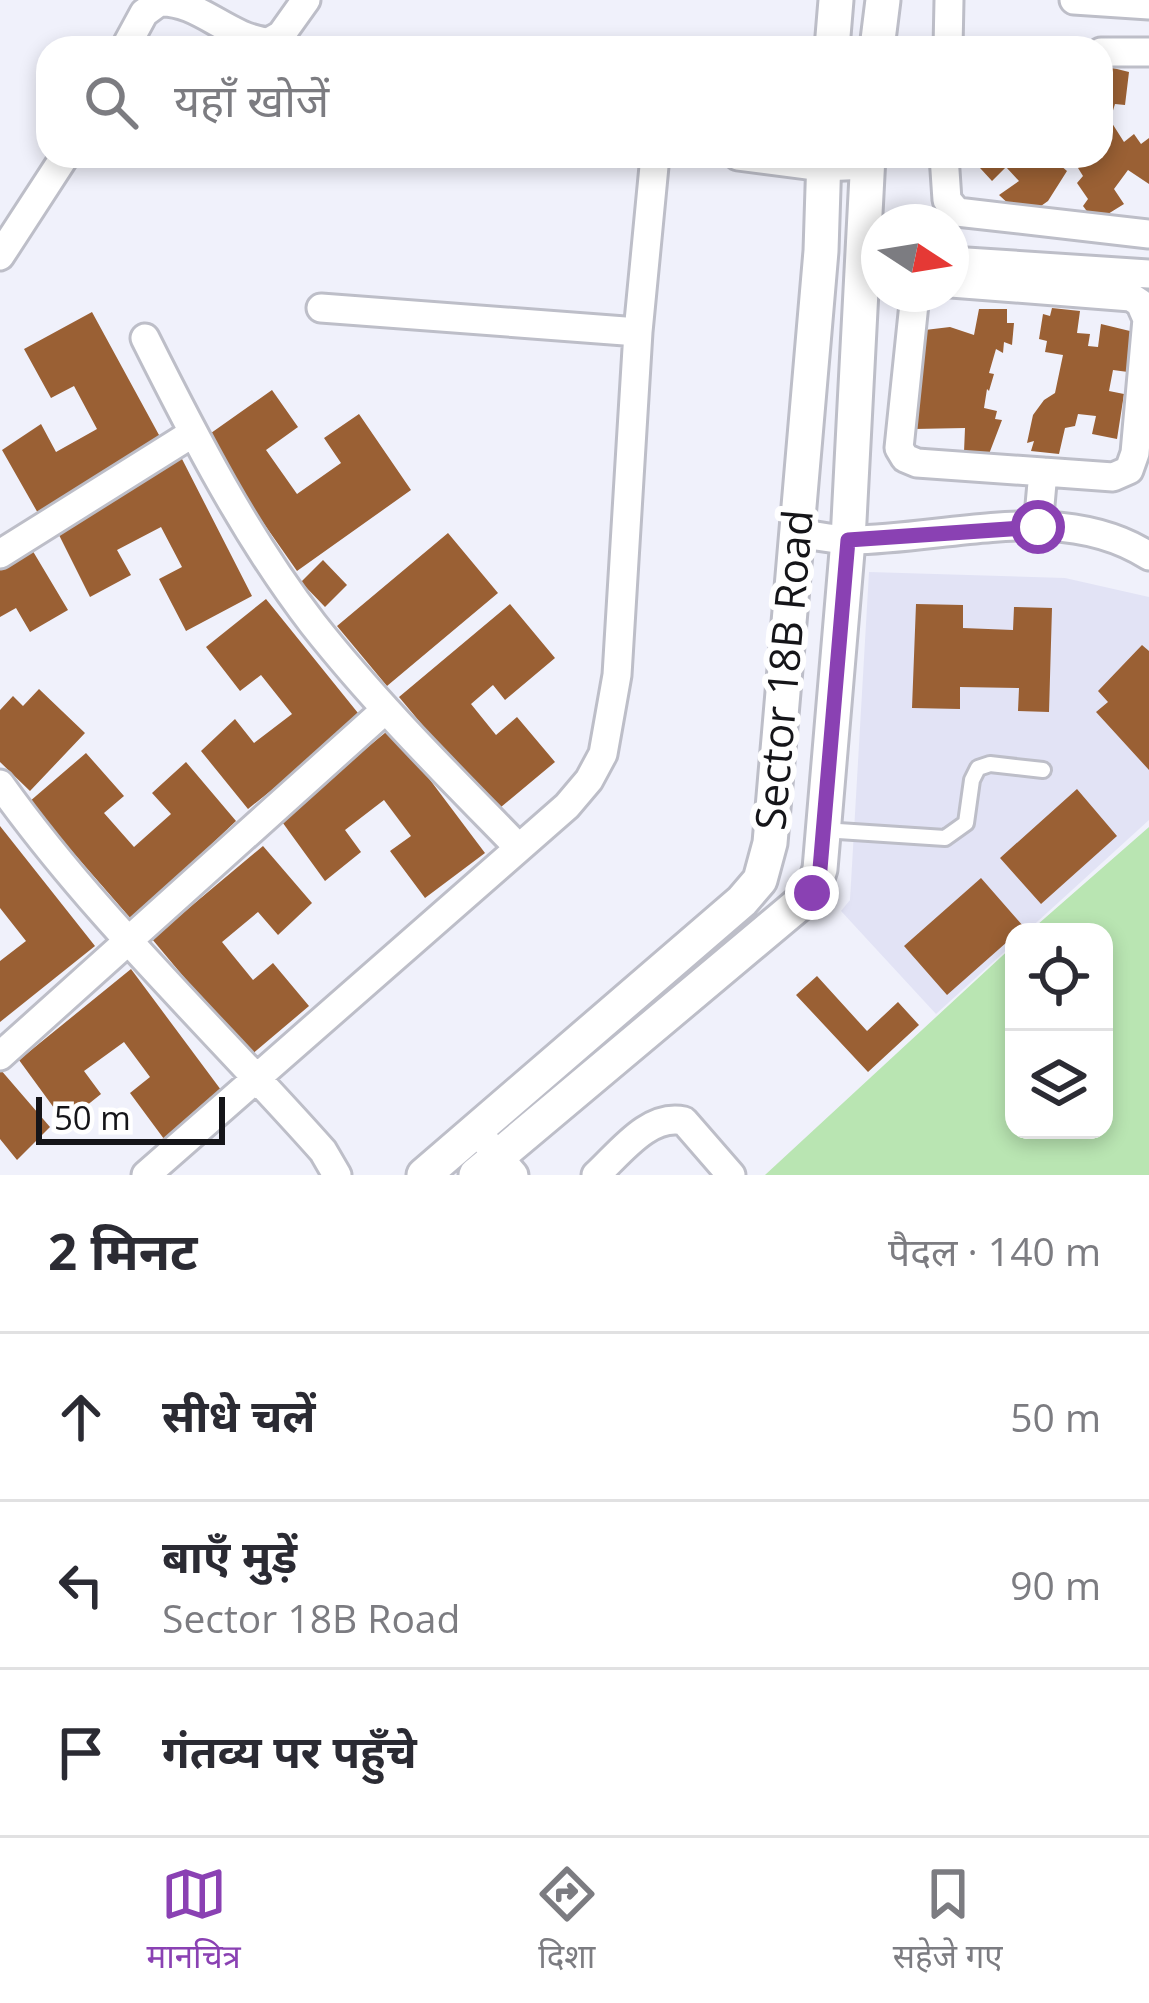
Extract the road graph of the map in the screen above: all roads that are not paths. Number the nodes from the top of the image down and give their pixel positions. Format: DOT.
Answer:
graph roads {
  1 [pos="306,0"];
  2 [pos="836,0"];
  3 [pos="883,0"];
  4 [pos="949,0"];
  5 [pos="1074,0"];
  6 [pos="1149,5"];
  7 [pos="132,36"];
  8 [pos="242,36"];
  9 [pos="279,36"];
  10 [pos="833,36"];
  11 [pos="878,36"];
  12 [pos="948,36"];
  13 [pos="1113,52"];
  14 [pos="1149,52"];
  15 [pos="56,168"];
  16 [pos="654,168"];
  17 [pos="823,168"];
  18 [pos="868,168"];
  19 [pos="945,168"];
  20 [pos="870,204"];
  21 [pos="1149,235"];
  22 [pos="820,250"];
  23 [pos="861,254"];
  24 [pos="0,256"];
  25 [pos="969,262"];
  26 [pos="1149,274"];
  27 [pos="969,284"];
  28 [pos="321,308"];
  29 [pos="867,312"];
  30 [pos="913,312"];
  31 [pos="638,332"];
  32 [pos="145,338"];
  33 [pos="193,433"];
  34 [pos="1043,472"];
  35 [pos="1038,527"];
  36 [pos="796,533"];
  37 [pos="848,540"];
  38 [pos="0,554"];
  39 [pos="1149,556"];
  40 [pos="385,710"];
  41 [pos="1043,770"];
  42 [pos="0,784"];
  43 [pos="823,830"];
  44 [pos="519,848"];
  45 [pos="127,941"];
  46 [pos="0,1056"];
  47 [pos="256,1076"];
  48 [pos="476,1130"];
  49 [pos="496,1169"];
  50 [pos="146,1175"];
  51 [pos="337,1175"];
  52 [pos="424,1175"];
  53 [pos="596,1175"];
  54 [pos="731,1175"];
  1 -- 9 [label="street"];
  2 -- 10 [label="street"];
  3 -- 11 [label="street"];
  4 -- 12 [label="street"];
  5 -- 6 [label="street"];
  7 -- 8 [label="street"];
  13 -- 14 [label="street"];
  15 -- 24 [label="street"];
  16 -- 31 [label="street"];
  17 -- 22 [label="street, Sector 18B Road"];
  18 -- 20 [label="street, Sector 18B Road"];
  19 -- 21 [label="street"];
  22 -- 23 [label="street"];
  22 -- 36 [label="street, Sector 18B Road"];
  25 -- 26 [label="street"];
  27 -- 34 [label="street"];
  28 -- 31 [label="street"];
  29 -- 37 [label="street, Sector 18B Road"];
  30 -- 34 [label="street"];
  31 -- 44 [label="street"];
  32 -- 33 [label="street"];
  33 -- 38 [label="street"];
  33 -- 40 [label="street"];
  34 -- 35 [label="street"];
  35 -- 37 [label="street"];
  35 -- 39 [label="street"];
  36 -- 37 [label="street"];
  36 -- 48 [label="street, Sector 18B Road"];
  37 -- 43 [label="street, Sector 18B Road"];
  40 -- 44 [label="street"];
  40 -- 45 [label="street"];
  41 -- 43 [label="lane"];
  42 -- 45 [label="street"];
  43 -- 49 [label="street, Sector 18B Road"];
  44 -- 47 [label="street"];
  45 -- 46 [label="street"];
  45 -- 47 [label="street"];
  47 -- 50 [label="street"];
  47 -- 51 [label="street"];
  48 -- 49 [label="street"];
  48 -- 52 [label="street, Sector 18B Road"];
  53 -- 54 [label="street"];
}
